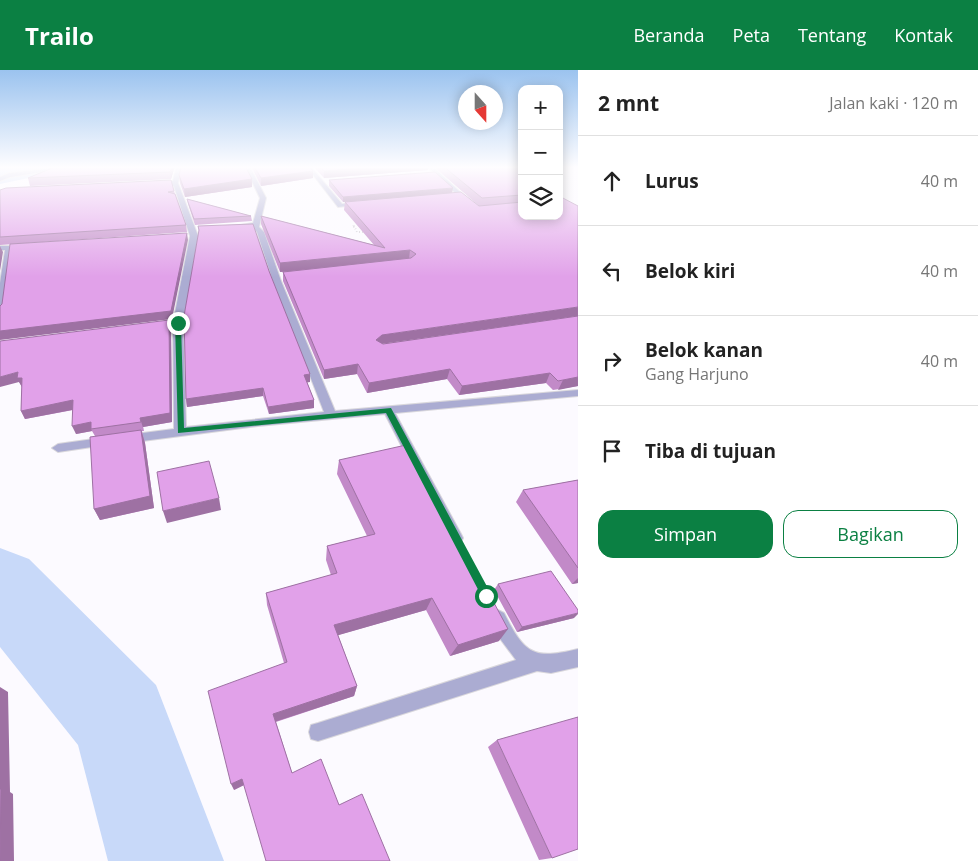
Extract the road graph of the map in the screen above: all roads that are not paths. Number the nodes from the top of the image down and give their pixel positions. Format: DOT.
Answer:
graph roads {
  1 [pos="183,204"];
  2 [pos="262,204"];
  3 [pos="338,204"];
  4 [pos="368,204"];
  5 [pos="470,204"];
  6 [pos="477,210"];
  7 [pos="256,226"];
  8 [pos="232,227"];
  9 [pos="203,228"];
  10 [pos="193,232"];
  11 [pos="184,236"];
  12 [pos="19,247"];
  13 [pos="4,248"];
  14 [pos="0,312"];
  15 [pos="578,393"];
  16 [pos="388,410"];
  17 [pos="331,415"];
  18 [pos="180,431"];
  19 [pos="58,448"];
  20 [pos="463,551"];
  21 [pos="490,604"];
  22 [pos="578,658"];
  23 [pos="537,662"];
  24 [pos="318,732"];
  1 -- 10 [label="street"];
  2 -- 7 [label="street"];
  3 -- 4 [label="street"];
  5 -- 6 [label="street"];
  7 -- 8 [label="street"];
  7 -- 17 [label="street"];
  9 -- 10 [label="street"];
  10 -- 11 [label="street"];
  10 -- 18 [label="street"];
  12 -- 13 [label="street"];
  13 -- 14 [label="street"];
  15 -- 16 [label="street"];
  16 -- 17 [label="street"];
  16 -- 20 [label="street"];
  17 -- 18 [label="street"];
  18 -- 19 [label="street"];
  21 -- 23 [label="street"];
  22 -- 23 [label="street"];
  23 -- 24 [label="street"];
}
